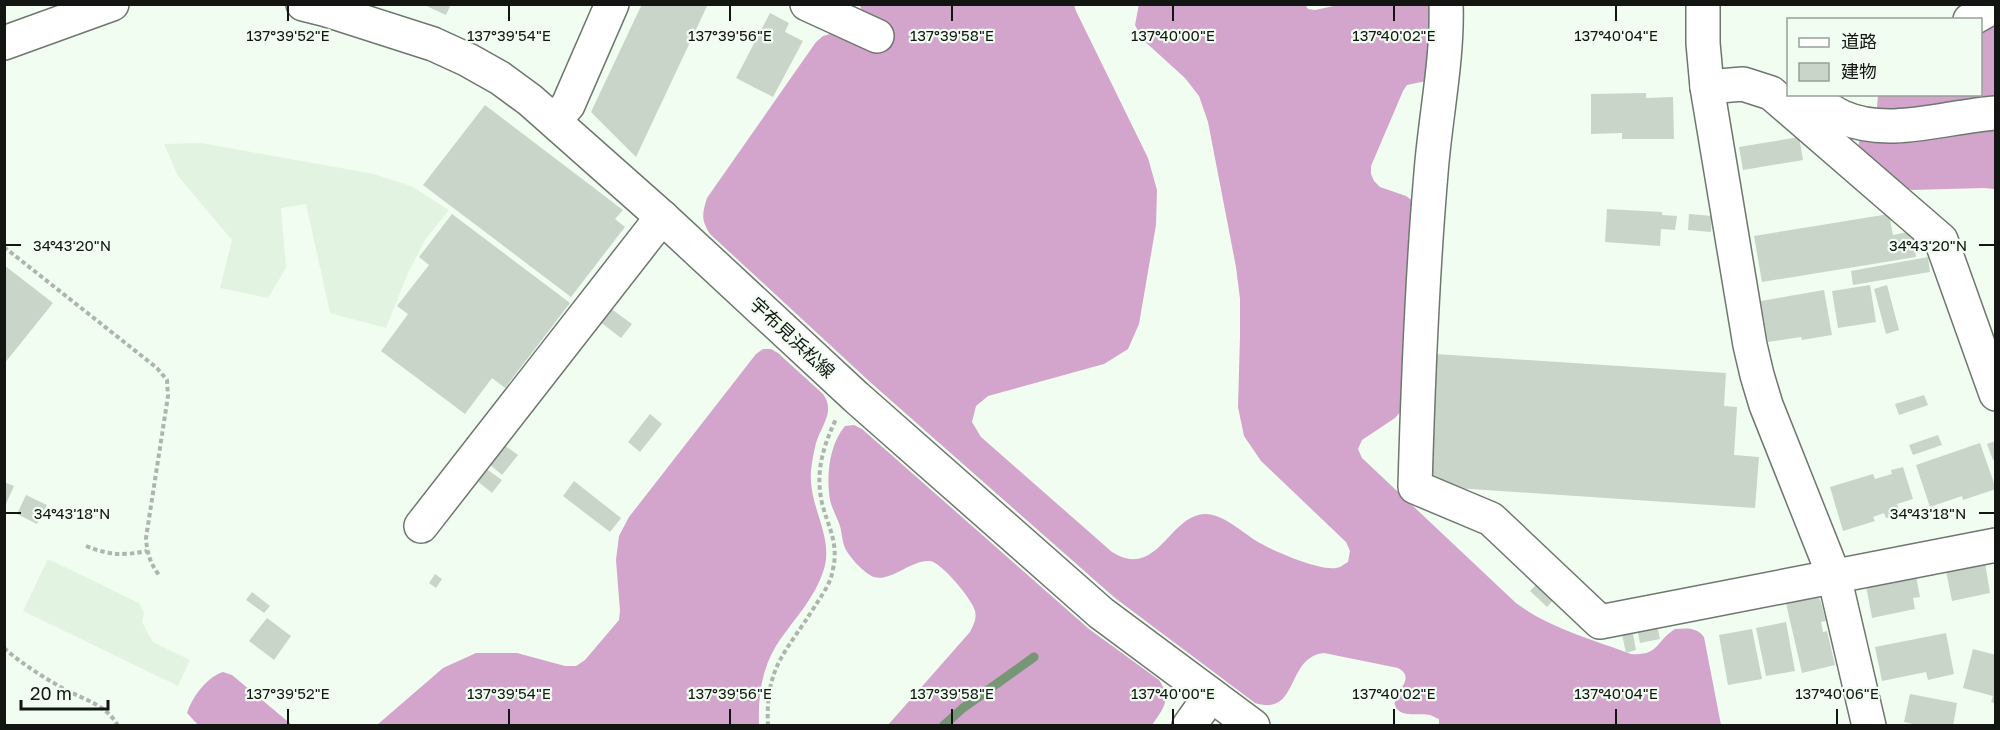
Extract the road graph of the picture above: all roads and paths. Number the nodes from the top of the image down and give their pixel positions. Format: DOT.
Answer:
graph roads {
  1 [pos="112,4"];
  2 [pos="303,4"];
  3 [pos="612,4"];
  4 [pos="807,4"];
  5 [pos="1446,4"];
  6 [pos="1703,4"];
  7 [pos="1995,5"];
  8 [pos="1972,18"];
  9 [pos="877,36"];
  10 [pos="4,43"];
  11 [pos="1707,87"];
  12 [pos="1787,87"];
  13 [pos="1797,96"];
  14 [pos="1804,96"];
  15 [pos="1995,113"];
  16 [pos="555,120"];
  17 [pos="662,218"];
  18 [pos="4,247"];
  19 [pos="1995,394"];
  20 [pos="856,397"];
  21 [pos="421,526"];
  22 [pos="86,546"];
  23 [pos="1995,546"];
  24 [pos="147,551"];
  25 [pos="159,575"];
  26 [pos="1834,576"];
  27 [pos="4,648"];
  28 [pos="1211,695"];
  29 [pos="118,726"];
  30 [pos="768,726"];
  31 [pos="1189,726"];
  32 [pos="1252,726"];
  33 [pos="1869,726"];
  1 -- 10 [label="street"];
  2 -- 16 [label="street, 宇布見浜松線"];
  3 -- 16 [label="street"];
  4 -- 9 [label="street"];
  5 -- 26 [label="street"];
  6 -- 11 [label="street"];
  7 -- 8 [label="street"];
  11 -- 12 [label="street"];
  11 -- 26 [label="street"];
  13 -- 19 [label="street"];
  14 -- 15 [label="street"];
  16 -- 17 [label="street, 宇布見浜松線"];
  17 -- 20 [label="street, 宇布見浜松線"];
  17 -- 21 [label="street"];
  18 -- 24 [label="path"];
  20 -- 28 [label="street, 宇布見浜松線"];
  20 -- 30 [label="path"];
  22 -- 24 [label="path"];
  23 -- 26 [label="street"];
  24 -- 25 [label="path"];
  26 -- 33 [label="street"];
  27 -- 29 [label="path"];
  28 -- 31 [label="street"];
  28 -- 32 [label="street, 宇布見浜松線"];
}
